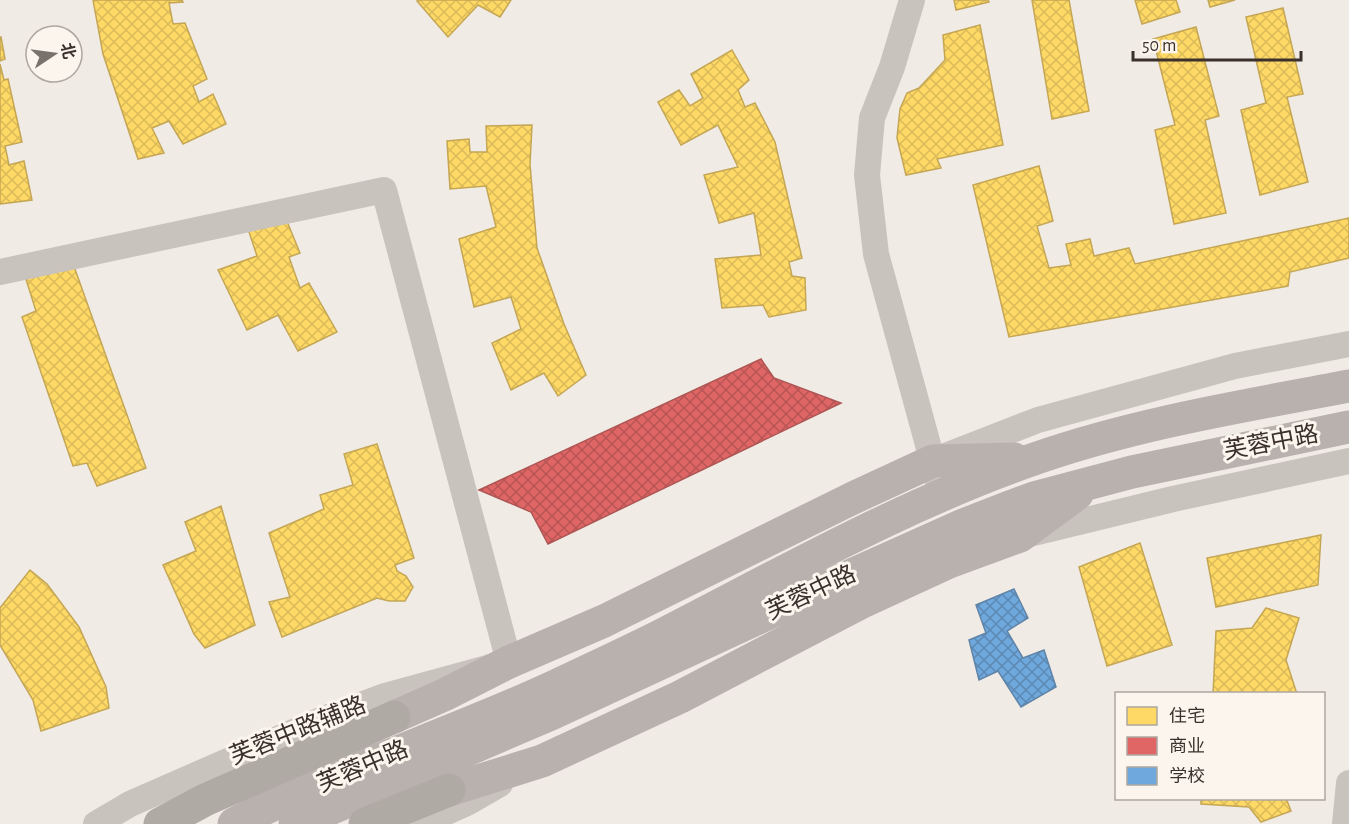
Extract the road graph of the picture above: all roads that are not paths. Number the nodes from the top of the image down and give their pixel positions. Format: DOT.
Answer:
graph roads {
  1 [pos="912,0"];
  2 [pos="0,272"];
  3 [pos="1349,344"];
  4 [pos="1349,386"];
  5 [pos="1349,428"];
  6 [pos="1037,458"];
  7 [pos="933,461"];
  8 [pos="1349,461"];
  9 [pos="1093,482"];
  10 [pos="942,496"];
  11 [pos="1020,536"];
  12 [pos="662,649"];
  13 [pos="508,662"];
  14 [pos="394,717"];
  15 [pos="542,761"];
  16 [pos="1349,783"];
  17 [pos="449,790"];
  18 [pos="96,824"];
  19 [pos="160,824"];
  20 [pos="234,824"];
  21 [pos="295,824"];
  22 [pos="365,824"];
  23 [pos="420,824"];
  24 [pos="1345,824"];
  1 -- 7 [label="street"];
  2 -- 13 [label="street"];
  3 -- 7 [label="street"];
  4 -- 6 [label="main road, 芙蓉中路"];
  5 -- 9 [label="main road, 芙蓉中路"];
  6 -- 7 [label="main road"];
  6 -- 10 [label="main road, 芙蓉中路"];
  7 -- 10 [label="street"];
  7 -- 13 [label="main road"];
  8 -- 11 [label="street"];
  9 -- 11 [label="main road"];
  9 -- 12 [label="main road, 芙蓉中路"];
  10 -- 12 [label="main road, 芙蓉中路"];
  11 -- 15 [label="main road"];
  12 -- 20 [label="main road, 芙蓉中路"];
  12 -- 21 [label="main road, 芙蓉中路"];
  13 -- 14 [label="main road"];
  13 -- 18 [label="street, 芙蓉中路辅路"];
  14 -- 19 [label="highway"];
  15 -- 17 [label="main road"];
  15 -- 23 [label="street"];
  16 -- 24 [label="street"];
  17 -- 22 [label="highway"];
}
